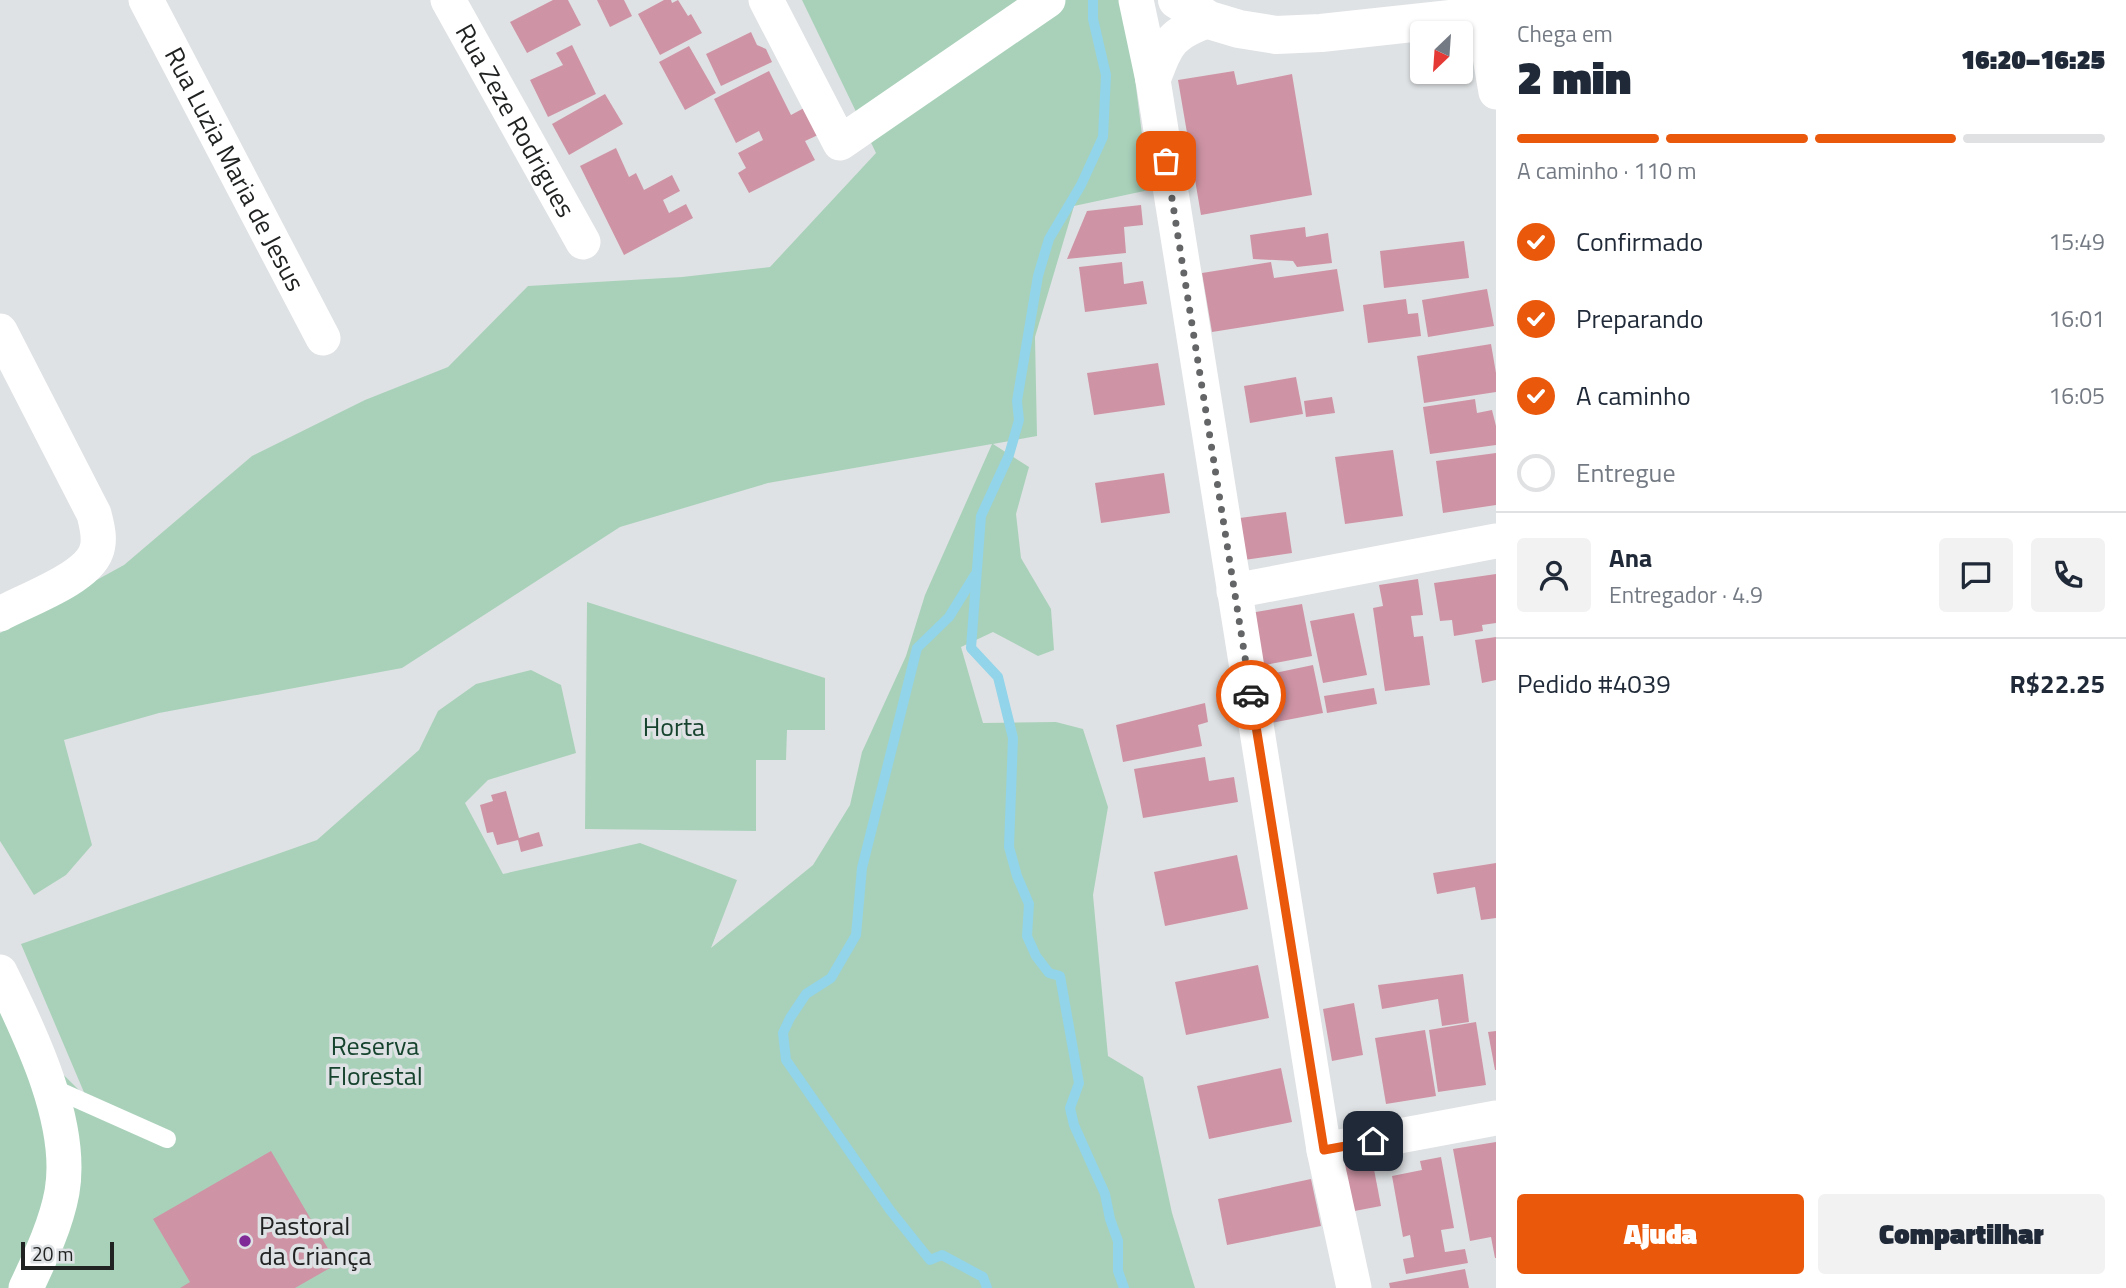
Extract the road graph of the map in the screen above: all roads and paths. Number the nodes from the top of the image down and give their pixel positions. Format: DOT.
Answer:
graph roads {
  1 [pos="146,0"];
  2 [pos="448,0"];
  3 [pos="766,0"];
  4 [pos="1048,0"];
  5 [pos="1136,0"];
  6 [pos="1177,0"];
  7 [pos="1489,14"];
  8 [pos="1209,20"];
  9 [pos="1153,80"];
  10 [pos="1496,92"];
  11 [pos="583,242"];
  12 [pos="0,331"];
  13 [pos="323,338"];
  14 [pos="1496,541"];
  15 [pos="1234,591"];
  16 [pos="0,614"];
  17 [pos="0,972"];
  18 [pos="48,1086"];
  19 [pos="1496,1118"];
  20 [pos="167,1139"];
  21 [pos="1324,1150"];
  22 [pos="26,1288"];
  23 [pos="1354,1288"];
  1 -- 13 [label="street, Rua Luzia Maria de Jesus"];
  2 -- 11 [label="street, Rua Zeze Rodrigues"];
  3 -- 4 [label="street"];
  5 -- 9 [label="street"];
  6 -- 8 [label="main road"];
  7 -- 8 [label="main road"];
  7 -- 10 [label="street"];
  8 -- 9 [label="street"];
  9 -- 15 [label="street"];
  12 -- 16 [label="street"];
  14 -- 15 [label="street"];
  15 -- 21 [label="street"];
  17 -- 18 [label="street"];
  18 -- 20 [label="lane"];
  18 -- 22 [label="street"];
  19 -- 21 [label="street"];
  21 -- 23 [label="street"];
}
